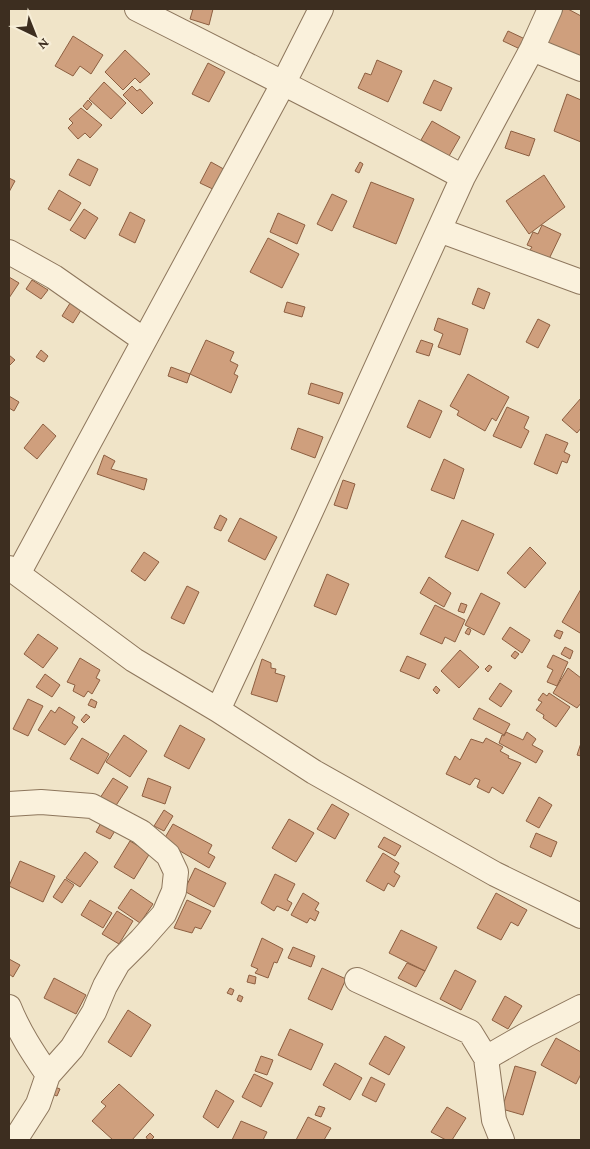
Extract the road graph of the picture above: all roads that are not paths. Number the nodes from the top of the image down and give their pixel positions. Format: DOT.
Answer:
graph roads {
  1 [pos="137,9"];
  2 [pos="321,9"];
  3 [pos="550,9"];
  4 [pos="532,49"];
  5 [pos="581,68"];
  6 [pos="283,84"];
  7 [pos="463,177"];
  8 [pos="439,230"];
  9 [pos="9,252"];
  10 [pos="581,282"];
  11 [pos="144,340"];
  12 [pos="14,571"];
  13 [pos="218,710"];
  14 [pos="9,804"];
  15 [pos="581,916"];
  16 [pos="358,980"];
  17 [pos="9,1007"];
  18 [pos="581,1007"];
  19 [pos="486,1058"];
  20 [pos="48,1075"];
  21 [pos="16,1140"];
  22 [pos="502,1140"];
  1 -- 6 [label="street"];
  2 -- 6 [label="street"];
  3 -- 4 [label="street"];
  4 -- 5 [label="street"];
  4 -- 7 [label="street"];
  6 -- 7 [label="street"];
  6 -- 11 [label="street"];
  7 -- 8 [label="street"];
  8 -- 10 [label="street"];
  8 -- 13 [label="street"];
  9 -- 11 [label="street"];
  11 -- 12 [label="street"];
  12 -- 13 [label="street"];
  13 -- 15 [label="street"];
  14 -- 20 [label="street"];
  16 -- 19 [label="street"];
  17 -- 20 [label="street"];
  18 -- 19 [label="street"];
  19 -- 22 [label="street"];
  20 -- 21 [label="street"];
}
